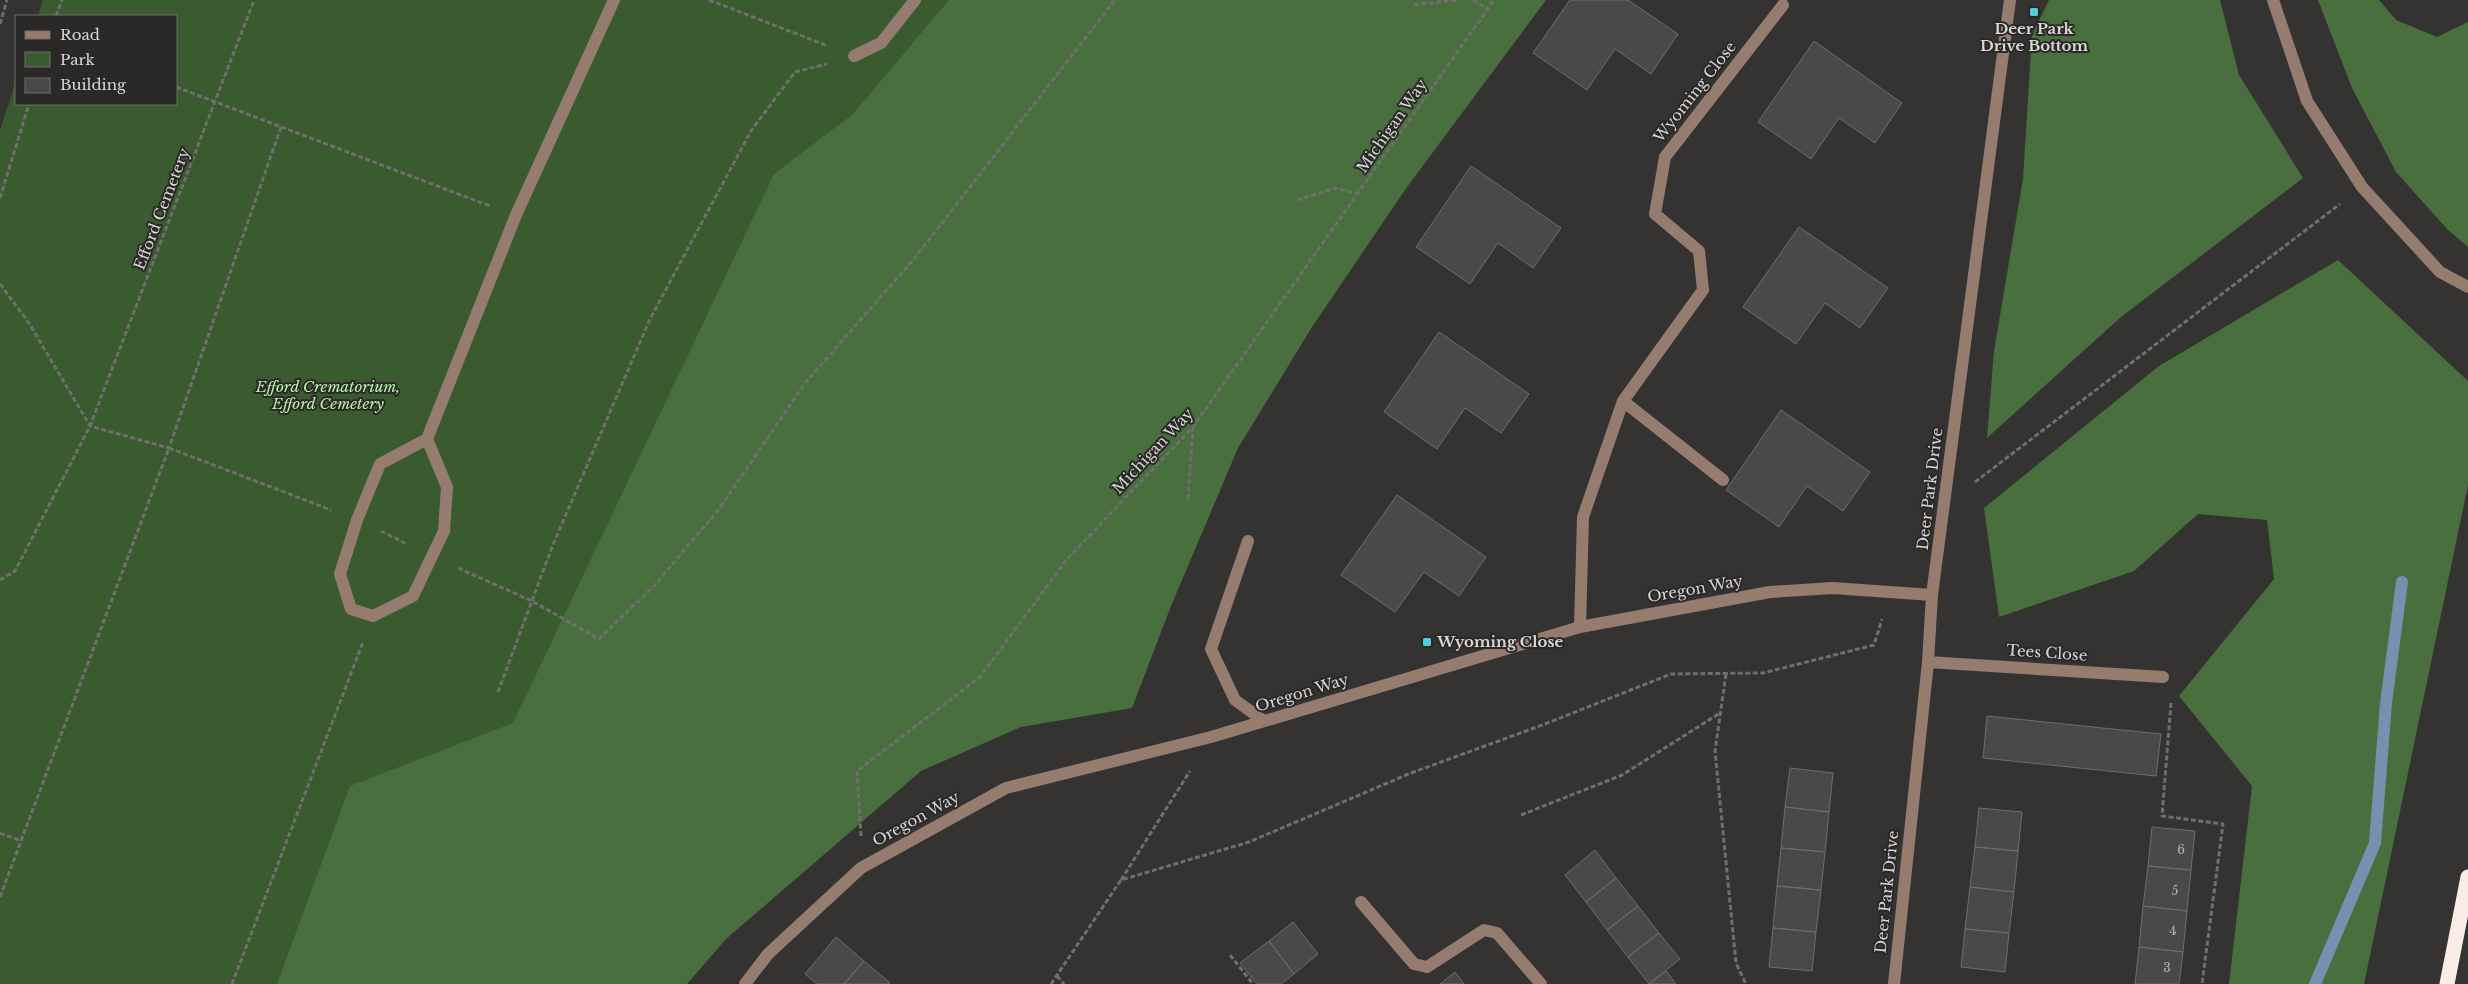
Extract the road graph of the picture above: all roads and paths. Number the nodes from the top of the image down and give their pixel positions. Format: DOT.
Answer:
graph roads {
  1 [pos="7,0"];
  2 [pos="62,0"];
  3 [pos="254,0"];
  4 [pos="614,0"];
  5 [pos="709,0"];
  6 [pos="915,0"];
  7 [pos="1115,0"];
  8 [pos="1456,0"];
  9 [pos="1473,0"];
  10 [pos="1494,0"];
  11 [pos="2010,0"];
  12 [pos="2273,0"];
  13 [pos="1414,5"];
  14 [pos="1783,5"];
  15 [pos="1488,10"];
  16 [pos="56,15"];
  17 [pos="0,24"];
  18 [pos="854,56"];
  19 [pos="178,88"];
  20 [pos="214,103"];
  21 [pos="29,105"];
  22 [pos="281,127"];
  23 [pos="2362,187"];
  24 [pos="1358,194"];
  25 [pos="0,198"];
  26 [pos="1297,200"];
  27 [pos="516,215"];
  28 [pos="0,284"];
  29 [pos="2468,287"];
  30 [pos="1623,401"];
  31 [pos="90,426"];
  32 [pos="1193,427"];
  33 [pos="427,439"];
  34 [pos="169,448"];
  35 [pos="1723,480"];
  36 [pos="1188,499"];
  37 [pos="1944,506"];
  38 [pos="356,520"];
  39 [pos="1248,541"];
  40 [pos="432,556"];
  41 [pos="0,580"];
  42 [pos="1892,591"];
  43 [pos="1932,595"];
  44 [pos="532,601"];
  45 [pos="373,616"];
  46 [pos="1580,627"];
  47 [pos="1928,662"];
  48 [pos="1726,674"];
  49 [pos="2163,677"];
  50 [pos="498,692"];
  51 [pos="1721,712"];
  52 [pos="1264,721"];
  53 [pos="1211,737"];
  54 [pos="1521,815"];
  55 [pos="0,833"];
  56 [pos="21,841"];
  57 [pos="861,868"];
  58 [pos="2468,877"];
  59 [pos="1121,880"];
  60 [pos="0,897"];
  61 [pos="1361,902"];
  62 [pos="1230,955"];
  63 [pos="1057,976"];
  64 [pos="232,984"];
  65 [pos="745,984"];
  66 [pos="1051,984"];
  67 [pos="1064,984"];
  68 [pos="1253,984"];
  69 [pos="1541,984"];
  70 [pos="1746,984"];
  71 [pos="1894,984"];
  72 [pos="2202,984"];
  73 [pos="2447,984"];
  1 -- 17 [label="path"];
  2 -- 16 [label="path"];
  3 -- 20 [label="path, Efford Cemetery"];
  4 -- 27 [label="street"];
  5 -- 18 [label="path"];
  6 -- 18 [label="street"];
  7 -- 44 [label="path"];
  8 -- 13 [label="path"];
  9 -- 15 [label="path"];
  10 -- 15 [label="path, Michigan Way"];
  11 -- 37 [label="street, Deer Park Drive"];
  12 -- 23 [label="street"];
  14 -- 30 [label="street, Wyoming Close"];
  15 -- 24 [label="path, Michigan Way"];
  18 -- 44 [label="path"];
  19 -- 20 [label="path"];
  20 -- 22 [label="path"];
  20 -- 31 [label="path, Efford Cemetery"];
  21 -- 25 [label="path"];
  22 -- 27 [label="path"];
  22 -- 34 [label="path"];
  23 -- 29 [label="street"];
  23 -- 37 [label="path"];
  24 -- 26 [label="path"];
  24 -- 32 [label="path, Michigan Way"];
  27 -- 33 [label="street"];
  28 -- 31 [label="path"];
  30 -- 35 [label="street"];
  30 -- 46 [label="street, Wyoming Close"];
  31 -- 34 [label="path"];
  31 -- 41 [label="path, Efford Cemetery"];
  32 -- 36 [label="path"];
  32 -- 57 [label="path, Michigan Way"];
  33 -- 38 [label="street"];
  33 -- 40 [label="street"];
  34 -- 38 [label="path"];
  34 -- 56 [label="path"];
  37 -- 43 [label="street, Deer Park Drive"];
  38 -- 40 [label="path"];
  38 -- 45 [label="street"];
  39 -- 52 [label="street"];
  40 -- 44 [label="path"];
  40 -- 45 [label="street"];
  42 -- 43 [label="street, Oregon Way"];
  42 -- 46 [label="street, Oregon Way"];
  42 -- 48 [label="path"];
  43 -- 47 [label="street, Deer Park Drive"];
  44 -- 50 [label="path"];
  45 -- 64 [label="path"];
  46 -- 52 [label="street, Oregon Way"];
  47 -- 49 [label="street, Tees Close"];
  47 -- 71 [label="street, Deer Park Drive"];
  48 -- 51 [label="path"];
  48 -- 59 [label="path"];
  49 -- 72 [label="path"];
  51 -- 54 [label="path"];
  51 -- 70 [label="path"];
  52 -- 53 [label="street, Oregon Way"];
  53 -- 57 [label="street, Oregon Way"];
  53 -- 59 [label="path"];
  55 -- 56 [label="path"];
  56 -- 60 [label="path"];
  57 -- 65 [label="street, Oregon Way"];
  58 -- 73 [label="highway"];
  59 -- 63 [label="path"];
  61 -- 69 [label="street"];
  62 -- 68 [label="path"];
  63 -- 66 [label="path"];
  63 -- 67 [label="path"];
}
